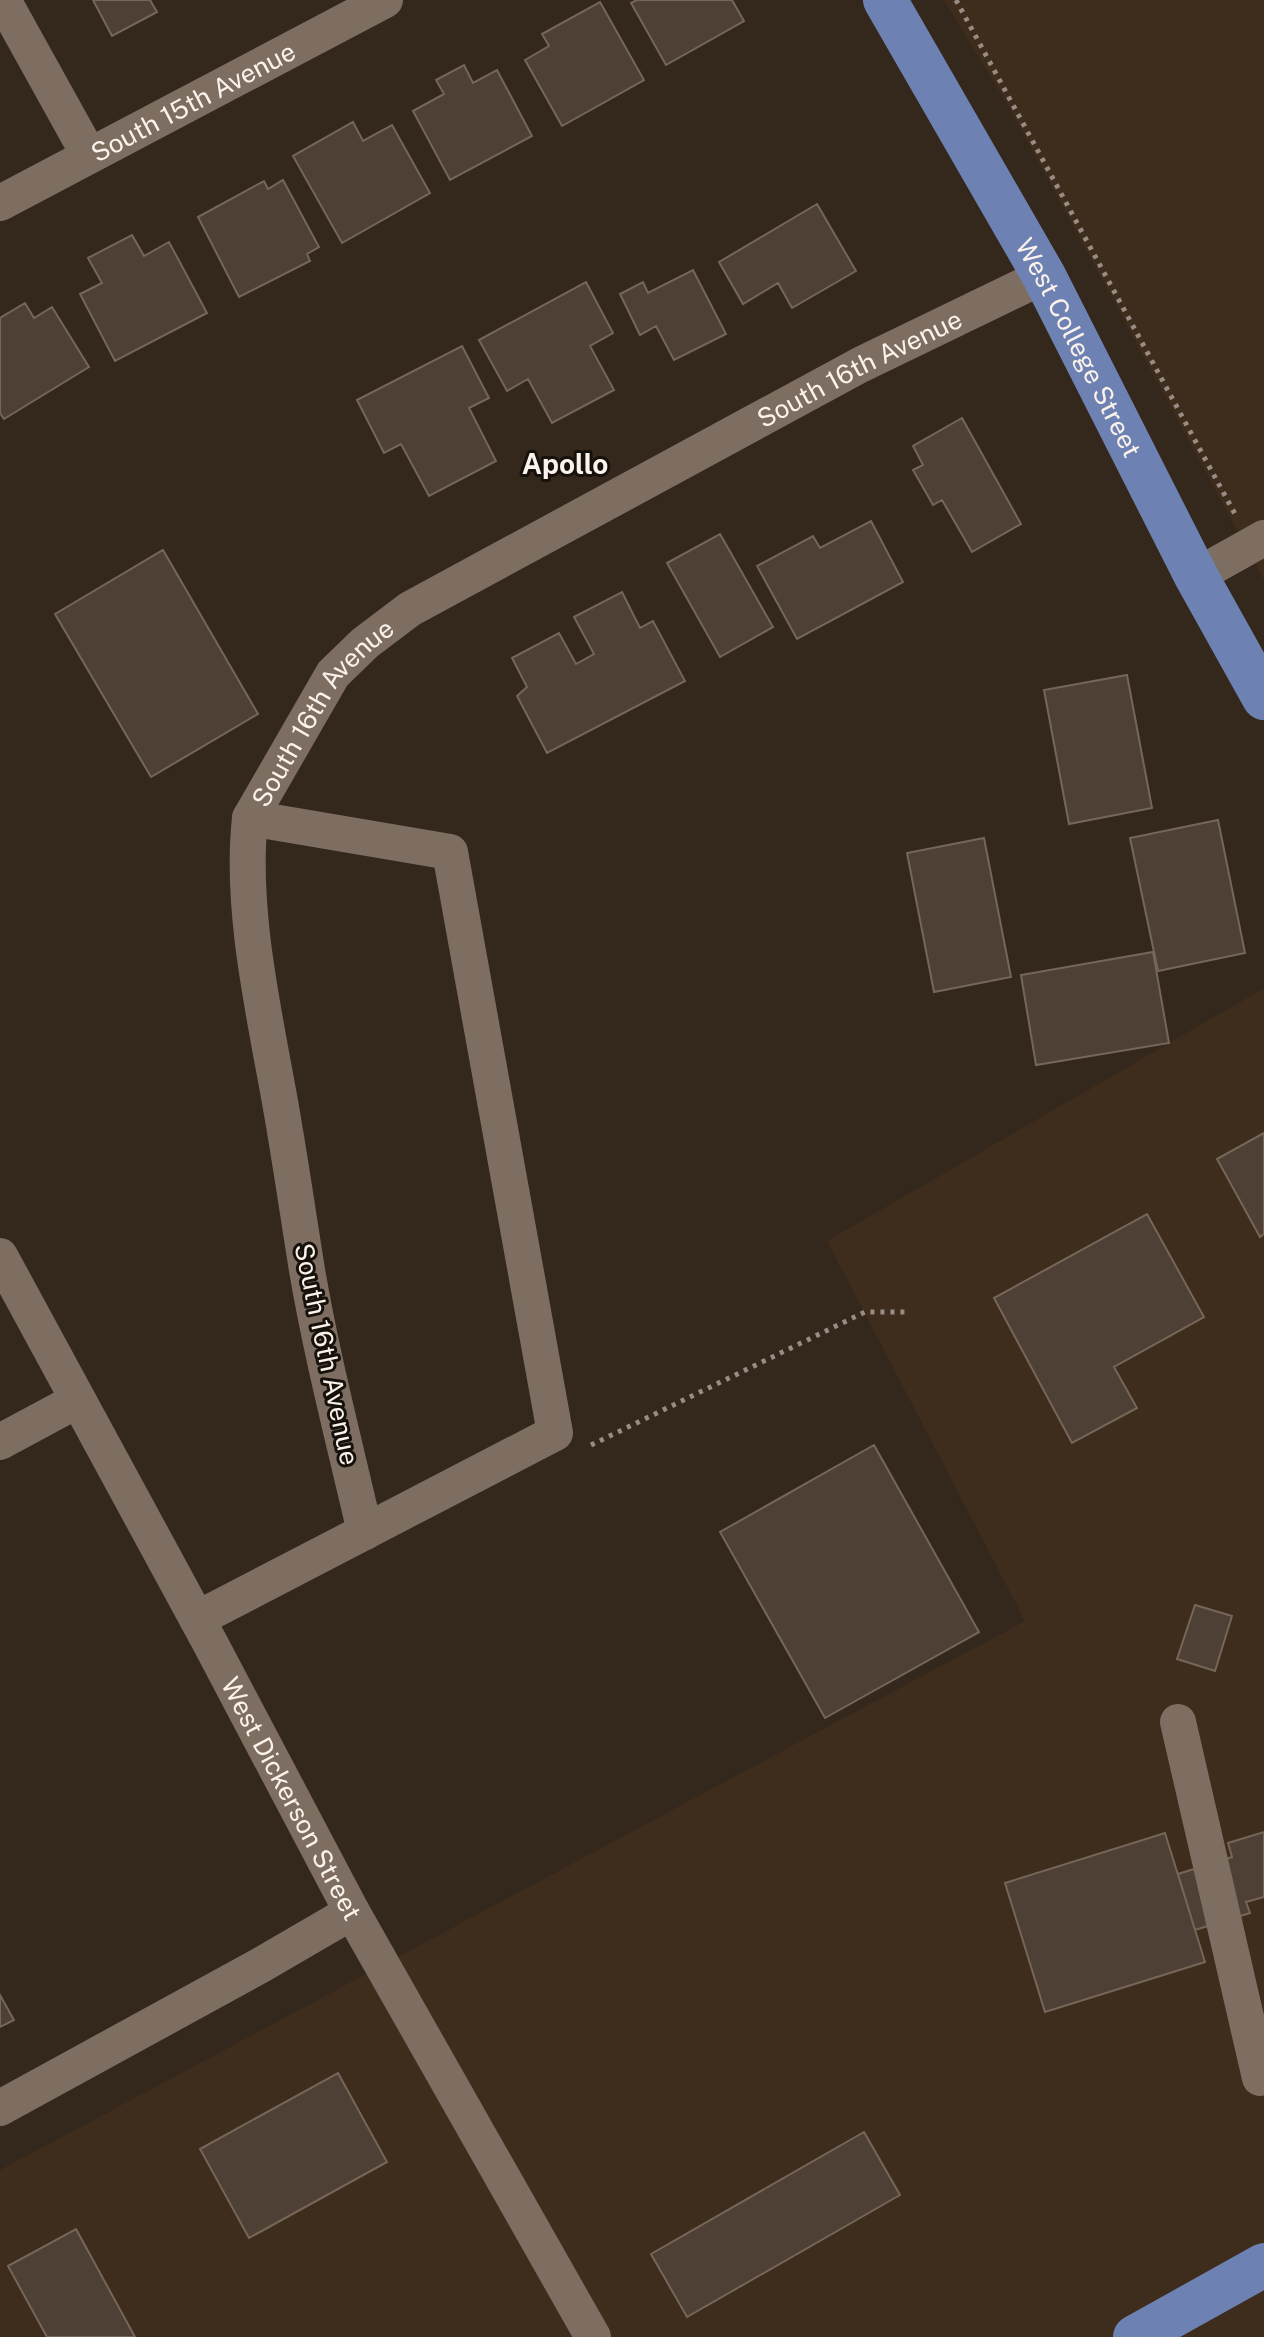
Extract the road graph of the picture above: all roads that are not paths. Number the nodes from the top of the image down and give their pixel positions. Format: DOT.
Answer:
graph roads {
  1 [pos="3,0"];
  2 [pos="385,0"];
  3 [pos="885,0"];
  4 [pos="89,155"];
  5 [pos="0,203"];
  6 [pos="1044,276"];
  7 [pos="1258,542"];
  8 [pos="1196,576"];
  9 [pos="1264,698"];
  10 [pos="250,818"];
  11 [pos="0,1256"];
  12 [pos="78,1400"];
  13 [pos="0,1442"];
  14 [pos="365,1532"];
  15 [pos="197,1619"];
  16 [pos="1178,1722"];
  17 [pos="352,1912"];
  18 [pos="1260,2078"];
  19 [pos="0,2108"];
  20 [pos="1264,2265"];
  21 [pos="593,2337"];
  22 [pos="1135,2337"];
  1 -- 4 [label="street"];
  2 -- 4 [label="street, South 15th Avenue"];
  3 -- 6 [label="main road, West College Street"];
  4 -- 5 [label="street, South 15th Avenue"];
  6 -- 8 [label="main road, West College Street"];
  6 -- 10 [label="street, South 16th Avenue"];
  7 -- 8 [label="street"];
  8 -- 9 [label="main road, West College Street"];
  10 -- 14 [label="street, South 16th Avenue"];
  10 -- 14 [label="street"];
  11 -- 12 [label="street, West Dickerson Street"];
  12 -- 13 [label="street"];
  12 -- 15 [label="street, West Dickerson Street"];
  14 -- 15 [label="street"];
  15 -- 17 [label="street, West Dickerson Street"];
  16 -- 18 [label="street"];
  17 -- 19 [label="street"];
  17 -- 21 [label="street, West Dickerson Street"];
  20 -- 22 [label="main road"];
}
